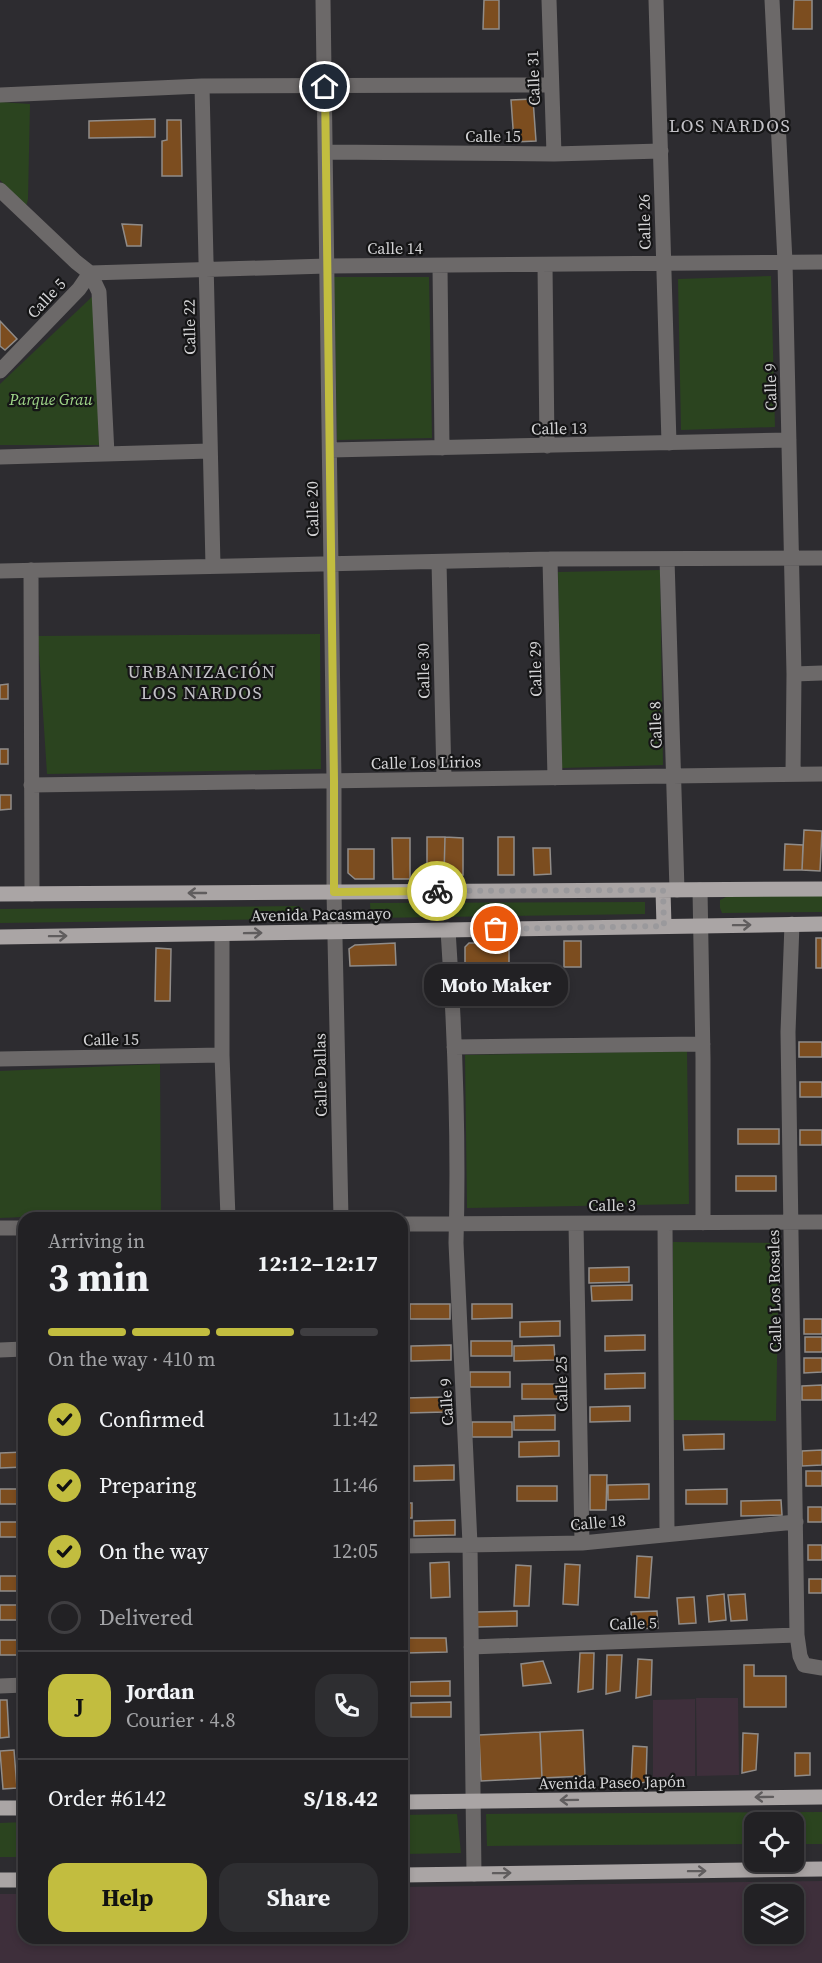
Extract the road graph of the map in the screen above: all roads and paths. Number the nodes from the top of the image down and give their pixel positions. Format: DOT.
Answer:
graph roads {
  1 [pos="323,0"];
  2 [pos="549,0"];
  3 [pos="656,0"];
  4 [pos="772,0"];
  5 [pos="551,85"];
  6 [pos="202,86"];
  7 [pos="325,87"];
  8 [pos="0,95"];
  9 [pos="661,151"];
  10 [pos="325,152"];
  11 [pos="554,154"];
  12 [pos="3,197"];
  13 [pos="785,262"];
  14 [pos="822,262"];
  15 [pos="663,264"];
  16 [pos="545,265"];
  17 [pos="440,266"];
  18 [pos="327,267"];
  19 [pos="206,269"];
  20 [pos="90,273"];
  21 [pos="0,371"];
  22 [pos="789,440"];
  23 [pos="669,443"];
  24 [pos="547,446"];
  25 [pos="442,448"];
  26 [pos="330,450"];
  27 [pos="210,451"];
  28 [pos="107,454"];
  29 [pos="0,457"];
  30 [pos="822,558"];
  31 [pos="550,559"];
  32 [pos="667,559"];
  33 [pos="791,559"];
  34 [pos="439,562"];
  35 [pos="331,564"];
  36 [pos="213,566"];
  37 [pos="31,570"];
  38 [pos="0,571"];
  39 [pos="822,673"];
  40 [pos="794,674"];
  41 [pos="793,774"];
  42 [pos="822,774"];
  43 [pos="674,776"];
  44 [pos="555,778"];
  45 [pos="444,779"];
  46 [pos="334,781"];
  47 [pos="32,785"];
  48 [pos="822,889"];
  49 [pos="670,890"];
  50 [pos="700,890"];
  51 [pos="334,892"];
  52 [pos="0,894"];
  53 [pos="32,894"];
  54 [pos="792,924"];
  55 [pos="822,924"];
  56 [pos="701,925"];
  57 [pos="664,926"];
  58 [pos="448,930"];
  59 [pos="335,932"];
  60 [pos="222,934"];
  61 [pos="0,937"];
  62 [pos="703,1044"];
  63 [pos="454,1047"];
  64 [pos="222,1055"];
  65 [pos="0,1059"];
  66 [pos="228,1212"];
  67 [pos="341,1212"];
  68 [pos="791,1222"];
  69 [pos="822,1222"];
  70 [pos="457,1223"];
  71 [pos="664,1223"];
  72 [pos="703,1223"];
  73 [pos="408,1224"];
  74 [pos="576,1224"];
  75 [pos="0,1228"];
  76 [pos="18,1228"];
  77 [pos="18,1349"];
  78 [pos="0,1350"];
  79 [pos="796,1522"];
  80 [pos="667,1534"];
  81 [pos="582,1543"];
  82 [pos="470,1544"];
  83 [pos="408,1546"];
  84 [pos="797,1635"];
  85 [pos="471,1647"];
  86 [pos="822,1668"];
  87 [pos="18,1685"];
  88 [pos="0,1686"];
  89 [pos="822,1797"];
  90 [pos="472,1801"];
  91 [pos="408,1802"];
  92 [pos="0,1808"];
  93 [pos="18,1808"];
  94 [pos="822,1869"];
  95 [pos="474,1874"];
  96 [pos="408,1875"];
  97 [pos="0,1880"];
  98 [pos="18,1880"];
  1 -- 7 [label="street"];
  2 -- 5 [label="street, Calle 31"];
  3 -- 9 [label="street, Calle 26"];
  4 -- 13 [label="street, Calle 9"];
  5 -- 7 [label="street"];
  5 -- 11 [label="street, Calle 31"];
  6 -- 7 [label="street"];
  6 -- 8 [label="street"];
  6 -- 19 [label="street, Calle 22"];
  7 -- 10 [label="street, Calle 20"];
  9 -- 11 [label="street, Calle 15"];
  9 -- 15 [label="street, Calle 26"];
  10 -- 11 [label="street, Calle 15"];
  10 -- 18 [label="street, Calle 20"];
  12 -- 20 [label="street"];
  13 -- 14 [label="street, Calle 14"];
  13 -- 15 [label="street, Calle 14"];
  13 -- 22 [label="street, Calle 9"];
  15 -- 16 [label="street, Calle 14"];
  15 -- 23 [label="street, Calle 26"];
  16 -- 17 [label="street, Calle 14"];
  16 -- 24 [label="street"];
  17 -- 18 [label="street, Calle 14"];
  17 -- 25 [label="street"];
  18 -- 19 [label="street, Calle 14"];
  18 -- 26 [label="street, Calle 20"];
  19 -- 20 [label="street, Calle 14"];
  19 -- 27 [label="street, Calle 22"];
  20 -- 21 [label="street, Calle 5"];
  20 -- 28 [label="street"];
  22 -- 23 [label="street, Calle 13"];
  22 -- 33 [label="street, Calle 9"];
  23 -- 24 [label="street, Calle 13"];
  24 -- 25 [label="street, Calle 13"];
  25 -- 26 [label="street, Calle 13"];
  26 -- 35 [label="street, Calle 20"];
  27 -- 28 [label="street"];
  27 -- 36 [label="street, Calle 22"];
  28 -- 29 [label="street"];
  30 -- 33 [label="street"];
  31 -- 32 [label="street"];
  31 -- 34 [label="street"];
  31 -- 44 [label="street, Calle 29"];
  32 -- 33 [label="street"];
  32 -- 43 [label="street, Calle 8"];
  33 -- 40 [label="street, Calle 9"];
  34 -- 35 [label="street"];
  34 -- 45 [label="street, Calle 30"];
  35 -- 36 [label="street"];
  35 -- 46 [label="street, Calle 20"];
  36 -- 37 [label="street"];
  37 -- 38 [label="street"];
  37 -- 47 [label="street"];
  39 -- 40 [label="street"];
  40 -- 41 [label="street, Calle 9"];
  41 -- 42 [label="street, Calle Los Lirios"];
  41 -- 43 [label="street, Calle Los Lirios"];
  43 -- 44 [label="street, Calle Los Lirios"];
  43 -- 49 [label="street, Calle 8"];
  44 -- 45 [label="street, Calle Los Lirios"];
  45 -- 46 [label="street, Calle Los Lirios"];
  46 -- 47 [label="street, Calle Los Lirios"];
  46 -- 51 [label="street, Calle 20"];
  47 -- 53 [label="street"];
  48 -- 50 [label="main road, Avenida Pacasmayo"];
  49 -- 50 [label="main road, Avenida Pacasmayo"];
  49 -- 51 [label="main road, Avenida Pacasmayo"];
  49 -- 57 [label="main road"];
  50 -- 56 [label="street"];
  51 -- 53 [label="main road, Avenida Pacasmayo, one-way"];
  51 -- 59 [label="street, Calle 20"];
  52 -- 53 [label="main road, Avenida Pacasmayo"];
  54 -- 55 [label="main road, Avenida Pacasmayo"];
  56 -- 54 [label="main road, Avenida Pacasmayo, one-way"];
  54 -- 68 [label="street, Calle Los Rosales"];
  56 -- 57 [label="main road, Avenida Pacasmayo"];
  56 -- 62 [label="street"];
  57 -- 58 [label="main road, Avenida Pacasmayo"];
  58 -- 59 [label="main road, Avenida Pacasmayo"];
  58 -- 63 [label="street, Calle 9"];
  60 -- 59 [label="main road, Avenida Pacasmayo, one-way"];
  59 -- 67 [label="street, Calle Dallas"];
  61 -- 60 [label="main road, Avenida Pacasmayo, one-way"];
  60 -- 64 [label="street"];
  62 -- 63 [label="street"];
  62 -- 72 [label="street"];
  63 -- 70 [label="street, Calle 9"];
  64 -- 65 [label="street, Calle 15"];
  64 -- 66 [label="street"];
  68 -- 69 [label="street, Calle 3"];
  68 -- 72 [label="street, Calle 3"];
  68 -- 79 [label="street, Calle Los Rosales"];
  70 -- 73 [label="street, Calle 3"];
  70 -- 74 [label="street, Calle 3"];
  70 -- 82 [label="street, Calle 9"];
  71 -- 72 [label="street, Calle 3"];
  71 -- 74 [label="street, Calle 3"];
  71 -- 80 [label="street"];
  74 -- 81 [label="street, Calle 25"];
  75 -- 76 [label="street"];
  77 -- 78 [label="street"];
  79 -- 80 [label="street, Calle 18"];
  79 -- 84 [label="street, Calle Los Rosales"];
  80 -- 81 [label="street, Calle 18"];
  81 -- 82 [label="street, Calle 18"];
  82 -- 83 [label="street, Calle 18"];
  82 -- 85 [label="street, Calle 9"];
  84 -- 85 [label="street, Calle 5"];
  84 -- 86 [label="street, Calle Los Rosales"];
  85 -- 90 [label="street, Calle 9"];
  87 -- 88 [label="street"];
  89 -- 90 [label="main road, Avenida Paseo Japón, one-way"];
  90 -- 91 [label="main road, Avenida Paseo Japón"];
  90 -- 95 [label="street, Calle 9"];
  92 -- 93 [label="main road"];
  95 -- 94 [label="main road, one-way"];
  95 -- 96 [label="main road"];
  97 -- 98 [label="main road"];
}
